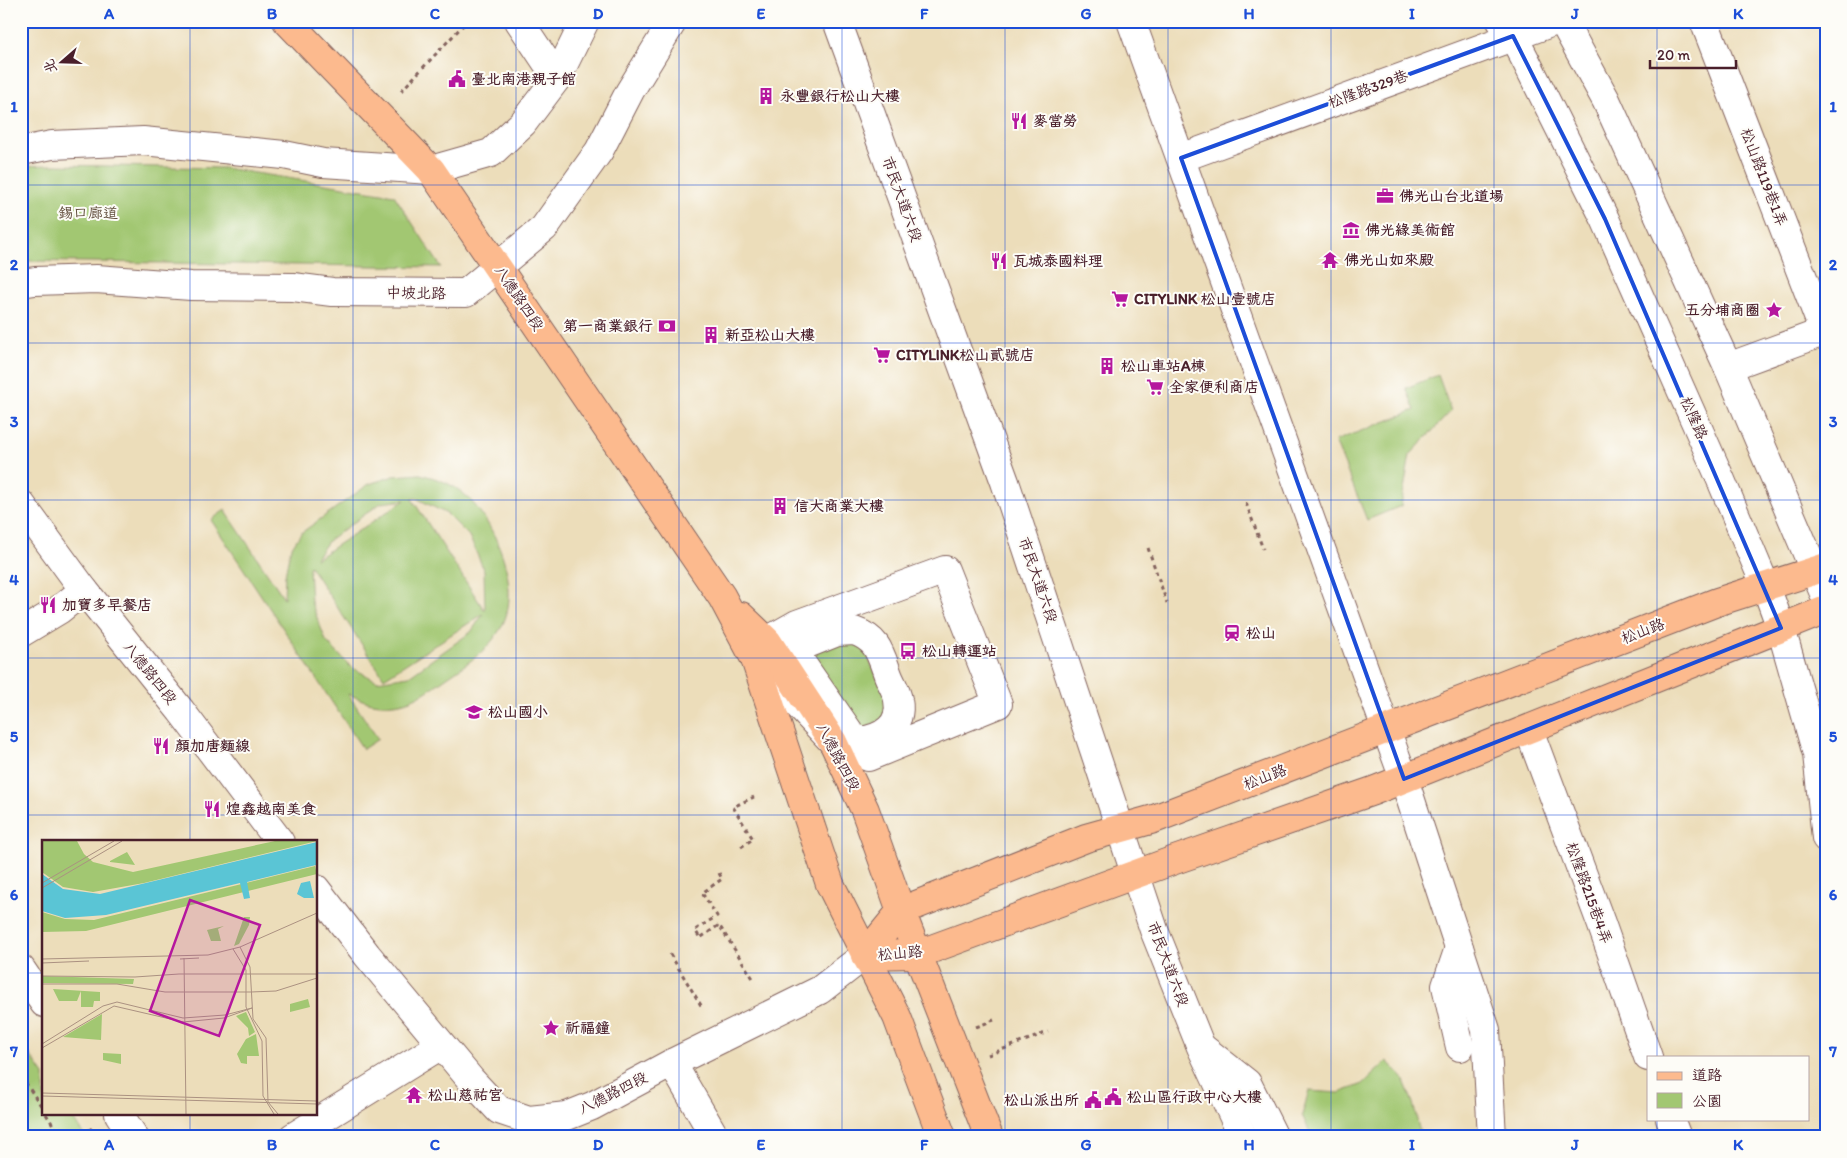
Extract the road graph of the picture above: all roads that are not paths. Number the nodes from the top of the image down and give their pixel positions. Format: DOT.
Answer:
graph roads {
  1 [pos="287,21"];
  2 [pos="519,21"];
  3 [pos="586,21"];
  4 [pos="673,21"];
  5 [pos="838,21"];
  6 [pos="1131,21"];
  7 [pos="1556,21"];
  8 [pos="1563,21"];
  9 [pos="1704,21"];
  10 [pos="1507,29"];
  11 [pos="557,78"];
  12 [pos="21,151"];
  13 [pos="1181,158"];
  14 [pos="431,170"];
  15 [pos="497,267"];
  16 [pos="21,283"];
  17 [pos="1825,331"];
  18 [pos="1728,367"];
  19 [pos="23,511"];
  20 [pos="1820,568"];
  21 [pos="1766,586"];
  22 [pos="84,590"];
  23 [pos="1826,598"];
  24 [pos="1826,610"];
  25 [pos="1781,628"];
  26 [pos="21,634"];
  27 [pos="761,650"];
  28 [pos="1529,730"];
  29 [pos="1386,731"];
  30 [pos="843,739"];
  31 [pos="1404,779"];
  32 [pos="1121,828"];
  33 [pos="1826,838"];
  34 [pos="278,840"];
  35 [pos="1135,875"];
  36 [pos="318,892"];
  37 [pos="901,911"];
  38 [pos="1459,948"];
  39 [pos="918,954"];
  40 [pos="865,955"];
  41 [pos="21,969"];
  42 [pos="42,1000"];
  43 [pos="441,1045"];
  44 [pos="1201,1047"];
  45 [pos="1460,1048"];
  46 [pos="1648,1056"];
  47 [pos="672,1063"];
  48 [pos="499,1110"];
  49 [pos="107,1120"];
  50 [pos="1670,1120"];
  51 [pos="134,1137"];
  52 [pos="293,1137"];
  53 [pos="514,1137"];
  54 [pos="715,1137"];
  55 [pos="942,1137"];
  56 [pos="989,1137"];
  57 [pos="1243,1137"];
  58 [pos="1274,1137"];
  59 [pos="1492,1137"];
  60 [pos="1676,1137"];
  1 -- 14 [label="main road, 八德路四段"];
  2 -- 11 [label="street"];
  3 -- 11 [label="street"];
  4 -- 15 [label="street, 中坡北路"];
  5 -- 32 [label="street, 市民大道六段"];
  6 -- 13 [label="street"];
  7 -- 10 [label="street, 松隆路329巷"];
  8 -- 18 [label="street"];
  9 -- 17 [label="street, 松山路119巷1弄"];
  10 -- 13 [label="street, 松隆路329巷"];
  10 -- 21 [label="street, 松隆路"];
  11 -- 14 [label="street"];
  12 -- 14 [label="street"];
  13 -- 29 [label="street"];
  14 -- 15 [label="main road, 八德路四段"];
  15 -- 16 [label="street, 中坡北路"];
  15 -- 27 [label="main road, 八德路四段"];
  17 -- 18 [label="street, 松山路119巷1弄"];
  18 -- 20 [label="street"];
  19 -- 22 [label="street, 八德路四段"];
  20 -- 21 [label="main road, 松山路"];
  20 -- 23 [label="street"];
  21 -- 25 [label="street, 松隆路"];
  21 -- 29 [label="main road, 松山路"];
  22 -- 26 [label="street"];
  22 -- 34 [label="street, 八德路四段"];
  24 -- 25 [label="main road, 松山路"];
  25 -- 28 [label="main road, 松山路"];
  25 -- 33 [label="street, 松隆路"];
  27 -- 30 [label="main road, 八德路四段"];
  27 -- 30 [label="street"];
  27 -- 40 [label="main road, 八德路四段"];
  28 -- 31 [label="main road, 松山路"];
  28 -- 46 [label="street, 松隆路215巷4弄"];
  29 -- 31 [label="street"];
  29 -- 32 [label="main road, 松山路"];
  30 -- 37 [label="main road, 八德路四段"];
  31 -- 35 [label="main road, 松山路"];
  31 -- 38 [label="street"];
  32 -- 35 [label="street, 市民大道六段"];
  32 -- 37 [label="main road, 松山路"];
  35 -- 39 [label="main road, 松山路"];
  35 -- 44 [label="street, 市民大道六段"];
  36 -- 43 [label="street, 八德路四段"];
  37 -- 39 [label="main road, 八德路四段"];
  37 -- 40 [label="main road, 松山路"];
  38 -- 45 [label="street"];
  38 -- 59 [label="street"];
  39 -- 40 [label="main road, 松山路"];
  39 -- 56 [label="main road, 八德路四段"];
  40 -- 47 [label="street, 八德路四段"];
  40 -- 55 [label="main road, 八德路四段"];
  41 -- 42 [label="street"];
  43 -- 48 [label="street, 八德路四段"];
  43 -- 52 [label="street"];
  44 -- 57 [label="street, 市民大道六段"];
  44 -- 58 [label="street"];
  47 -- 48 [label="street, 八德路四段"];
  47 -- 54 [label="street"];
  48 -- 53 [label="street"];
  49 -- 51 [label="street"];
  50 -- 60 [label="street"];
}
